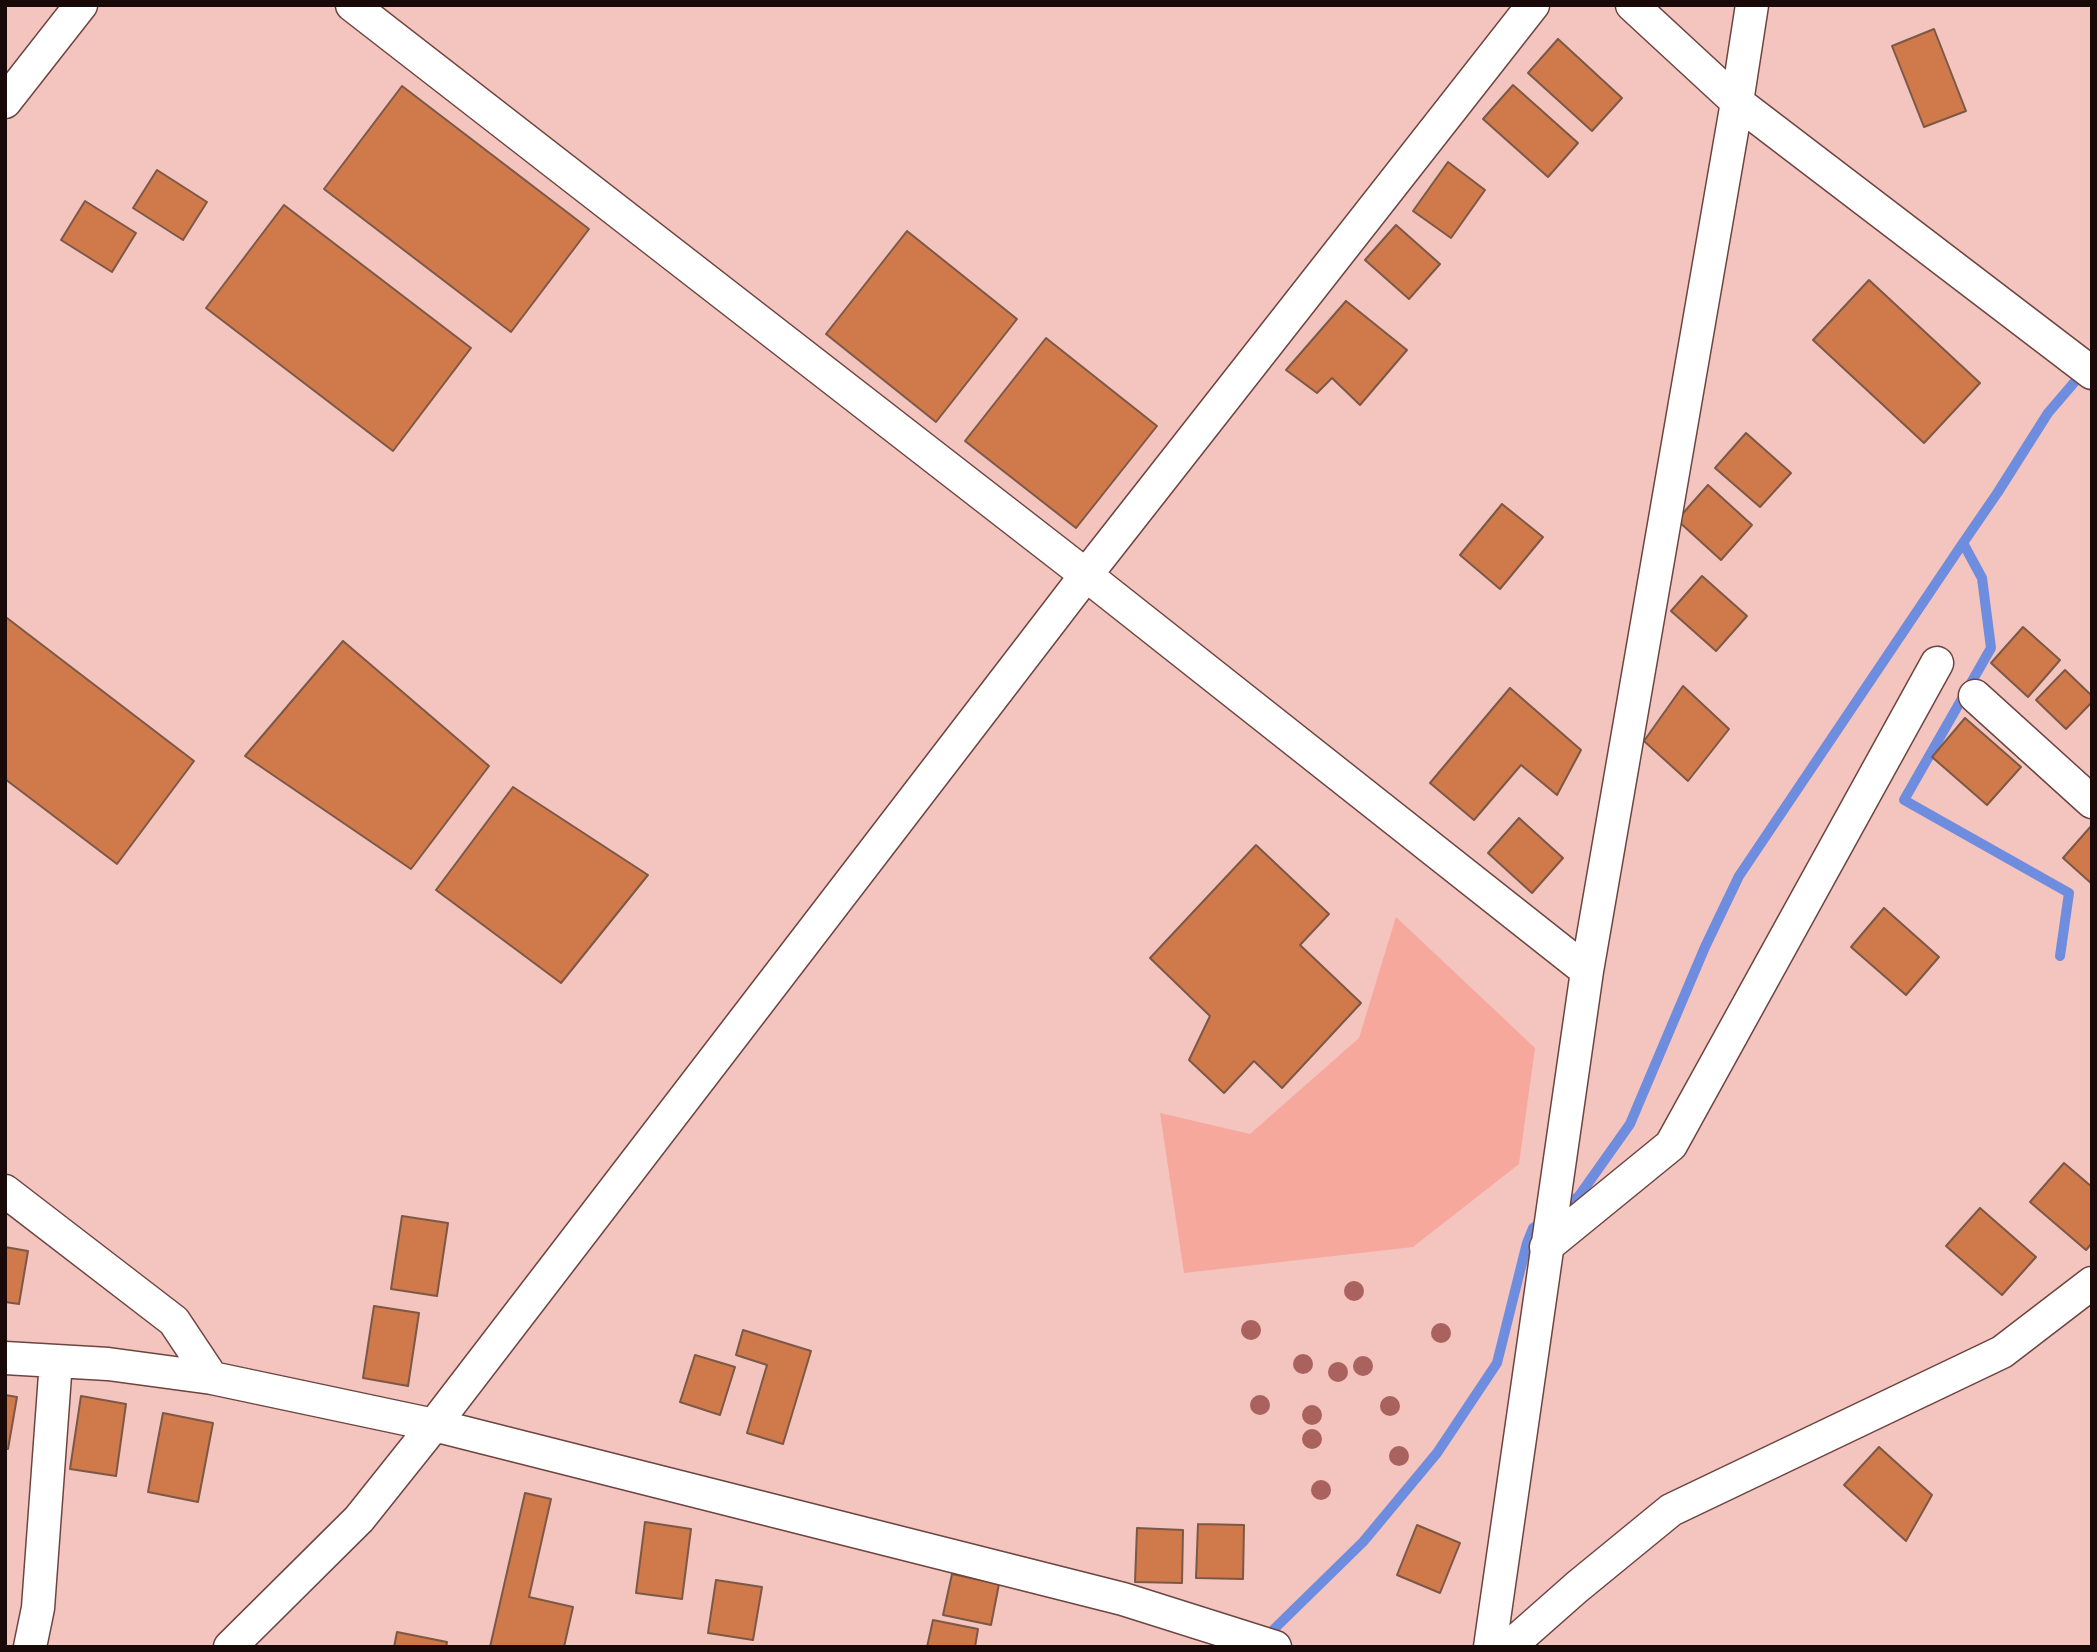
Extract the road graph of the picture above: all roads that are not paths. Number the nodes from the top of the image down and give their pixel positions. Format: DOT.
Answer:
graph roads {
  1 [pos="81,5"];
  2 [pos="352,5"];
  3 [pos="1533,5"];
  4 [pos="1632,5"];
  5 [pos="1752,5"];
  6 [pos="5,102"];
  7 [pos="1737,102"];
  8 [pos="2084,368"];
  9 [pos="1086,575"];
  10 [pos="1937,663"];
  11 [pos="1975,696"];
  12 [pos="2092,802"];
  13 [pos="1587,971"];
  14 [pos="5,1191"];
  15 [pos="1547,1240"];
  16 [pos="2092,1283"];
  17 [pos="5,1358"];
  18 [pos="57,1361"];
  19 [pos="212,1378"];
  20 [pos="434,1426"];
  21 [pos="30,1647"];
  22 [pos="230,1647"];
  23 [pos="1275,1647"];
  24 [pos="1489,1647"];
  25 [pos="1508,1647"];
  1 -- 6 [label="street"];
  2 -- 9 [label="street"];
  3 -- 9 [label="street"];
  4 -- 7 [label="street"];
  5 -- 7 [label="street"];
  7 -- 8 [label="street"];
  7 -- 13 [label="street"];
  9 -- 13 [label="street"];
  9 -- 20 [label="street"];
  10 -- 15 [label="street"];
  11 -- 12 [label="street"];
  13 -- 15 [label="street"];
  14 -- 19 [label="street"];
  15 -- 24 [label="street"];
  16 -- 25 [label="street"];
  17 -- 18 [label="street"];
  18 -- 19 [label="street"];
  18 -- 21 [label="street"];
  19 -- 20 [label="street"];
  20 -- 22 [label="street"];
  20 -- 23 [label="street"];
}
